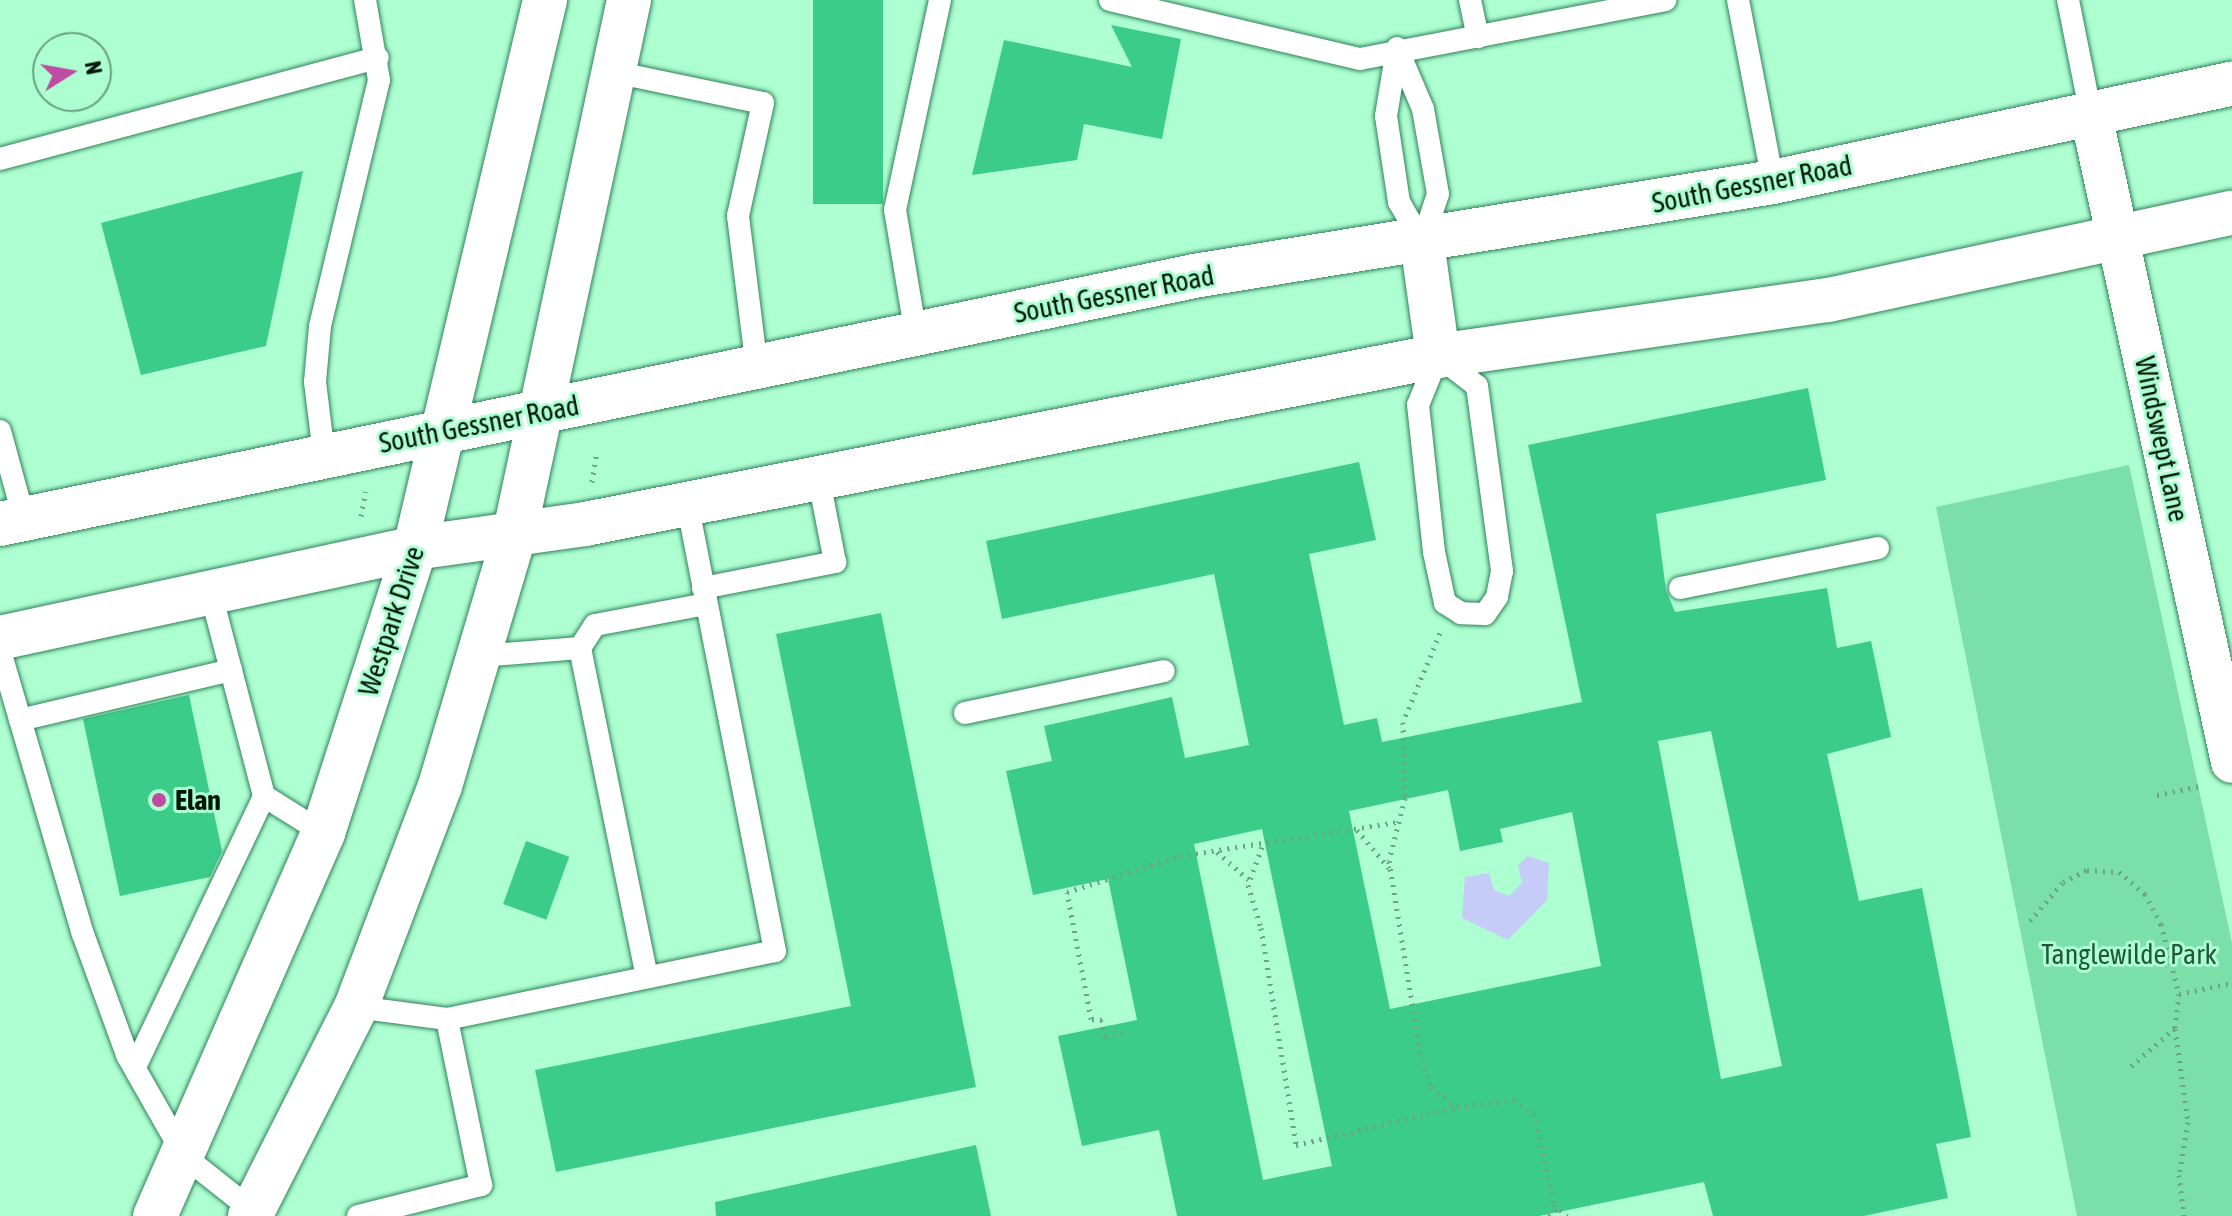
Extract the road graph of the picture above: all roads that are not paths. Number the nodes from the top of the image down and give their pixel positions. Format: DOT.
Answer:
graph roads {
  1 [pos="365,0"];
  2 [pos="545,0"];
  3 [pos="629,0"];
  4 [pos="940,0"];
  5 [pos="1110,0"];
  6 [pos="1470,0"];
  7 [pos="1665,0"];
  8 [pos="1738,0"];
  9 [pos="2068,0"];
  10 [pos="1478,37"];
  11 [pos="1397,48"];
  12 [pos="378,58"];
  13 [pos="614,72"];
  14 [pos="2232,84"];
  15 [pos="2091,115"];
  16 [pos="0,159"];
  17 [pos="1773,182"];
  18 [pos="2232,213"];
  19 [pos="2118,239"];
  20 [pos="1422,242"];
  21 [pos="916,335"];
  22 [pos="1438,356"];
  23 [pos="757,368"];
  24 [pos="540,412"];
  25 [pos="444,429"];
  26 [pos="0,431"];
  27 [pos="324,455"];
  28 [pos="818,475"];
  29 [pos="687,503"];
  30 [pos="12,522"];
  31 [pos="514,536"];
  32 [pos="415,548"];
  33 [pos="1878,548"];
  34 [pos="1680,588"];
  35 [pos="211,594"];
  36 [pos="704,596"];
  37 [pos="0,638"];
  38 [pos="580,648"];
  39 [pos="0,651"];
  40 [pos="480,656"];
  41 [pos="231,670"];
  42 [pos="1164,671"];
  43 [pos="965,713"];
  44 [pos="20,720"];
  45 [pos="2224,772"];
  46 [pos="264,796"];
  47 [pos="323,833"];
  48 [pos="647,977"];
  49 [pos="356,1007"];
  50 [pos="447,1019"];
  51 [pos="135,1067"];
  52 [pos="185,1157"];
  53 [pos="256,1215"];
  54 [pos="155,1216"];
  55 [pos="358,1216"];
  1 -- 12 [label="lane"];
  2 -- 25 [label="main road, Westpark Drive"];
  3 -- 13 [label="main road"];
  4 -- 21 [label="lane"];
  5 -- 11 [label="lane"];
  6 -- 10 [label="lane"];
  7 -- 10 [label="lane"];
  8 -- 17 [label="lane"];
  9 -- 15 [label="lane"];
  10 -- 11 [label="lane"];
  11 -- 20 [label="lane"];
  11 -- 20 [label="lane"];
  12 -- 16 [label="lane"];
  12 -- 27 [label="lane"];
  13 -- 23 [label="lane"];
  13 -- 24 [label="main road"];
  14 -- 15 [label="main road, South Gessner Road"];
  15 -- 17 [label="main road, South Gessner Road"];
  15 -- 19 [label="street, Windswept Lane"];
  17 -- 20 [label="main road, South Gessner Road"];
  18 -- 19 [label="main road"];
  19 -- 22 [label="main road"];
  19 -- 45 [label="street, Windswept Lane"];
  20 -- 21 [label="main road, South Gessner Road"];
  20 -- 22 [label="main road"];
  21 -- 23 [label="main road, South Gessner Road"];
  22 -- 22 [label="lane"];
  22 -- 28 [label="main road"];
  23 -- 24 [label="main road, South Gessner Road"];
  24 -- 25 [label="main road, South Gessner Road"];
  24 -- 31 [label="main road"];
  25 -- 27 [label="main road, South Gessner Road"];
  25 -- 32 [label="main road, Westpark Drive"];
  26 -- 30 [label="lane"];
  27 -- 30 [label="main road, South Gessner Road"];
  28 -- 29 [label="main road"];
  28 -- 36 [label="lane"];
  29 -- 31 [label="main road"];
  29 -- 36 [label="lane"];
  31 -- 32 [label="main road"];
  31 -- 40 [label="main road"];
  32 -- 35 [label="main road"];
  32 -- 47 [label="main road, Westpark Drive"];
  33 -- 34 [label="lane"];
  35 -- 37 [label="main road"];
  35 -- 41 [label="lane"];
  36 -- 38 [label="lane"];
  36 -- 48 [label="lane"];
  38 -- 40 [label="lane"];
  38 -- 48 [label="lane"];
  39 -- 44 [label="lane"];
  40 -- 49 [label="main road"];
  41 -- 44 [label="lane"];
  41 -- 46 [label="lane"];
  42 -- 43 [label="lane"];
  44 -- 51 [label="lane"];
  46 -- 47 [label="lane"];
  46 -- 51 [label="lane"];
  47 -- 52 [label="main road, Westpark Drive"];
  48 -- 50 [label="lane"];
  49 -- 50 [label="lane"];
  49 -- 53 [label="main road"];
  50 -- 55 [label="lane"];
  51 -- 52 [label="lane"];
  52 -- 53 [label="lane"];
  52 -- 54 [label="main road, Westpark Drive"];
}
